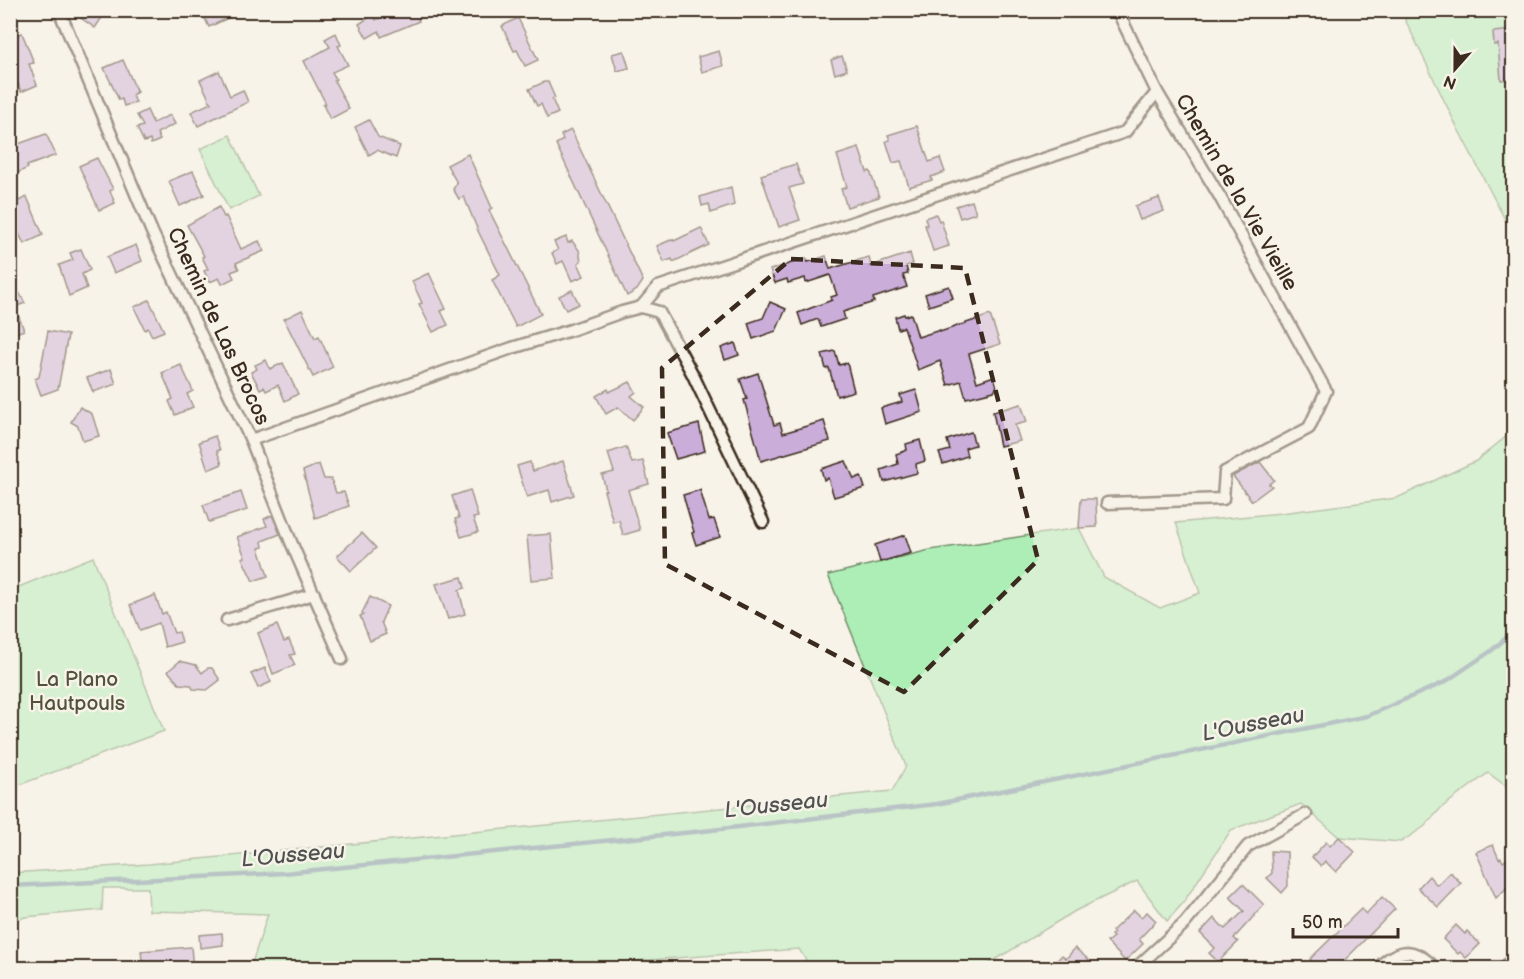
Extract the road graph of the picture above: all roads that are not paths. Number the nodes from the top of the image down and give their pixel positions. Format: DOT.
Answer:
graph roads {
  1 [pos="59,10"];
  2 [pos="1117,10"];
  3 [pos="1157,92"];
  4 [pos="641,307"];
  5 [pos="251,440"];
  6 [pos="1107,503"];
  7 [pos="763,522"];
  8 [pos="314,594"];
  9 [pos="227,620"];
  10 [pos="342,659"];
  11 [pos="1306,814"];
  12 [pos="1514,958"];
  13 [pos="1136,969"];
  14 [pos="1378,969"];
  15 [pos="1436,969"];
  16 [pos="1504,969"];
  1 -- 5 [label="street, Chemin de Las Brocos"];
  2 -- 3 [label="street, Chemin de la Vie Vieille"];
  3 -- 4 [label="street"];
  3 -- 6 [label="street, Chemin de la Vie Vieille"];
  4 -- 5 [label="street"];
  4 -- 7 [label="street"];
  5 -- 8 [label="street, Chemin de Las Brocos"];
  8 -- 9 [label="street"];
  8 -- 10 [label="street, Chemin de Las Brocos"];
  11 -- 13 [label="street"];
  12 -- 16 [label="street"];
  14 -- 15 [label="street"];
}
